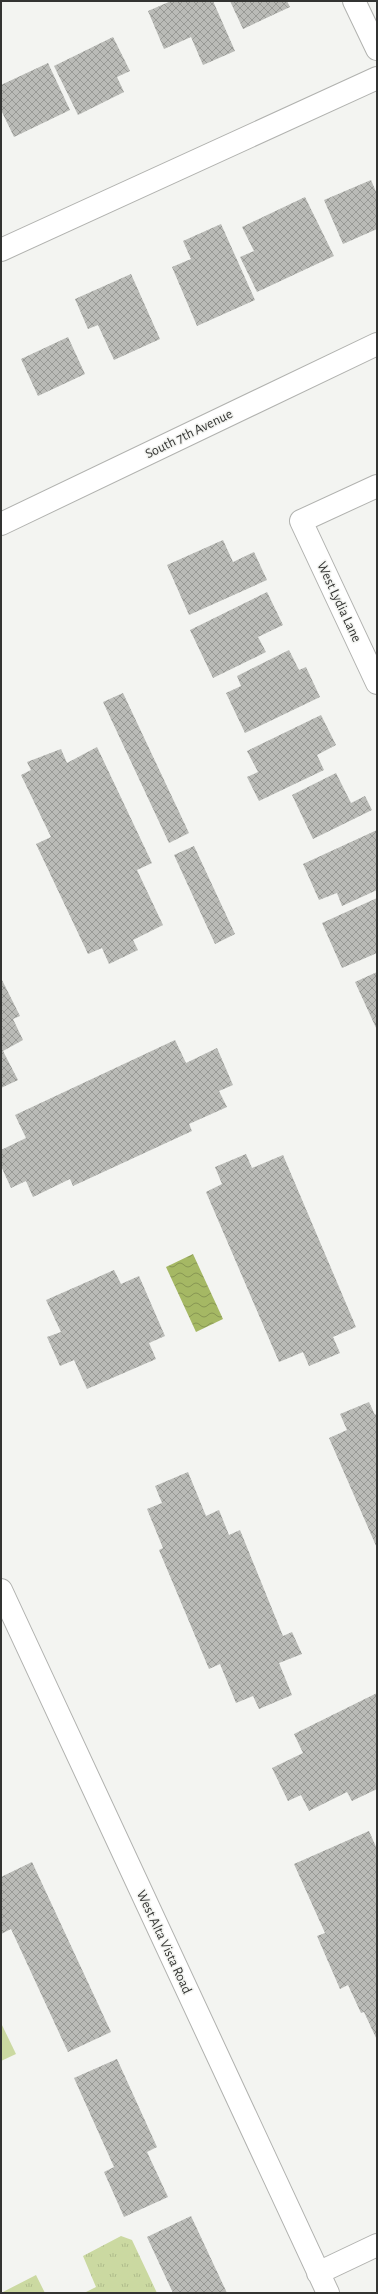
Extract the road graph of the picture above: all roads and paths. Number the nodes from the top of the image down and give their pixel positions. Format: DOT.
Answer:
graph roads {
  1 [pos="354,1"];
  2 [pos="377,49"];
  3 [pos="377,78"];
  4 [pos="1,250"];
  5 [pos="377,344"];
  6 [pos="377,486"];
  7 [pos="1,524"];
  8 [pos="377,683"];
  9 [pos="1,1590"];
  10 [pos="377,2245"];
  11 [pos="318,2273"];
  12 [pos="328,2293"];
  1 -- 2 [label="street"];
  3 -- 4 [label="street"];
  5 -- 7 [label="street, South 7th Avenue"];
  6 -- 8 [label="street, West Lydia Lane"];
  9 -- 11 [label="street, West Alta Vista Road"];
  10 -- 11 [label="street"];
  11 -- 12 [label="street, West Alta Vista Road"];
}
